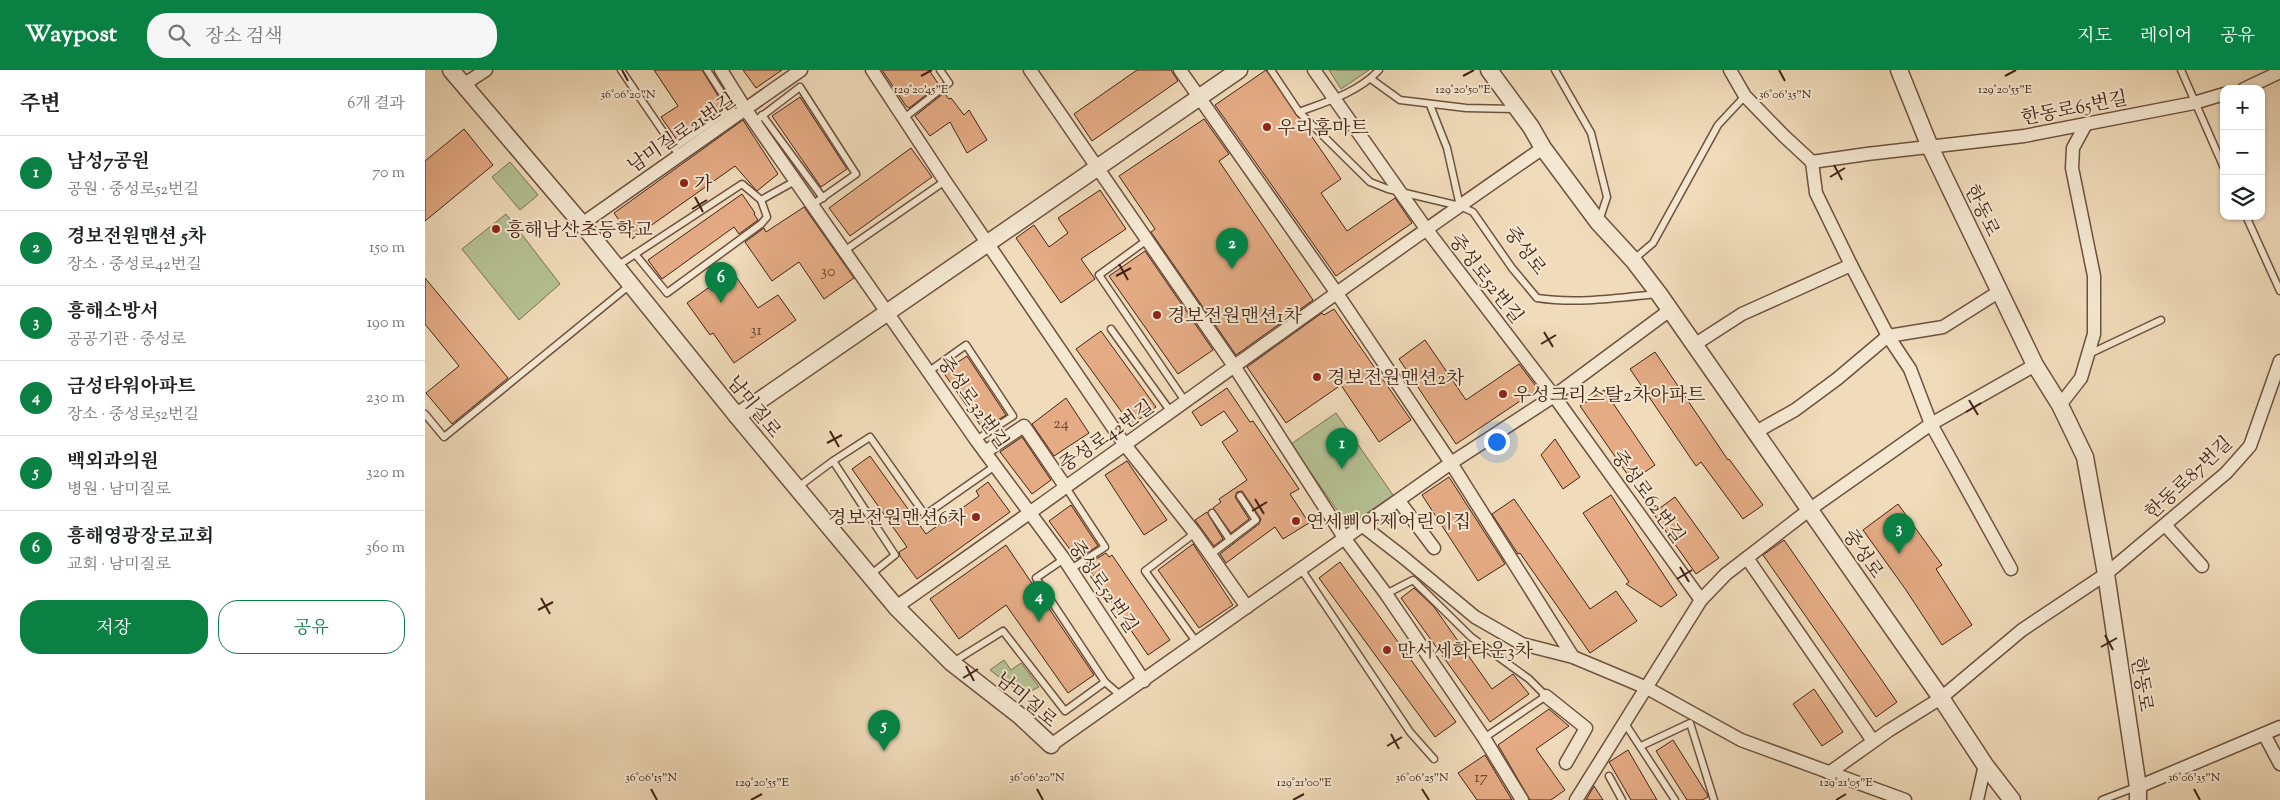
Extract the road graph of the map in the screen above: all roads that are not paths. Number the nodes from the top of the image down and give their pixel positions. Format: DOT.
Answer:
graph roads {
  1 [pos="451,70"];
  2 [pos="486,70"];
  3 [pos="621,70"];
  4 [pos="707,70"];
  5 [pos="721,70"];
  6 [pos="801,70"];
  7 [pos="872,70"];
  8 [pos="940,70"];
  9 [pos="1029,70"];
  10 [pos="1180,70"];
  11 [pos="1239,70"];
  12 [pos="1271,70"];
  13 [pos="1315,70"];
  14 [pos="1379,70"];
  15 [pos="1489,70"];
  16 [pos="1555,70"];
  17 [pos="1730,70"];
  18 [pos="1899,70"];
  19 [pos="2181,70"];
  20 [pos="2280,72"];
  21 [pos="1371,78"];
  22 [pos="463,85"];
  23 [pos="2252,85"];
  24 [pos="2220,95"];
  25 [pos="1745,96"];
  26 [pos="1199,98"];
  27 [pos="1335,98"];
  28 [pos="2194,102"];
  29 [pos="1430,105"];
  30 [pos="1517,109"];
  31 [pos="746,110"];
  32 [pos="1299,112"];
  33 [pos="729,116"];
  34 [pos="758,118"];
  35 [pos="904,118"];
  36 [pos="2086,124"];
  37 [pos="1930,147"];
  38 [pos="1543,148"];
  39 [pos="676,151"];
  40 [pos="2220,159"];
  41 [pos="1813,162"];
  42 [pos="1097,168"];
  43 [pos="795,181"];
  44 [pos="945,181"];
  45 [pos="1401,191"];
  46 [pos="761,200"];
  47 [pos="817,202"];
  48 [pos="1459,206"];
  49 [pos="2248,220"];
  50 [pos="1598,222"];
  51 [pos="583,224"];
  52 [pos="1427,230"];
  53 [pos="1147,240"];
  54 [pos="988,243"];
  55 [pos="844,251"];
  56 [pos="635,254"];
  57 [pos="1633,260"];
  58 [pos="1851,265"];
  59 [pos="617,266"];
  60 [pos="631,284"];
  61 [pos="2001,291"];
  62 [pos="2280,291"];
  63 [pos="1336,292"];
  64 [pos="1659,294"];
  65 [pos="1670,310"];
  66 [pos="887,313"];
  67 [pos="2161,320"];
  68 [pos="1111,329"];
  69 [pos="1888,336"];
  70 [pos="1694,345"];
  71 [pos="2088,354"];
  72 [pos="2280,361"];
  73 [pos="2035,365"];
  74 [pos="1233,366"];
  75 [pos="928,372"];
  76 [pos="1554,396"];
  77 [pos="1185,401"];
  78 [pos="2060,405"];
  79 [pos="1171,412"];
  80 [pos="425,414"];
  81 [pos="737,416"];
  82 [pos="1931,424"];
  83 [pos="1756,432"];
  84 [pos="976,440"];
  85 [pos="1125,445"];
  86 [pos="985,452"];
  87 [pos="833,461"];
  88 [pos="1451,463"];
  89 [pos="995,466"];
  90 [pos="1065,486"];
  91 [pos="797,488"];
  92 [pos="1239,496"];
  93 [pos="1399,501"];
  94 [pos="1809,510"];
  95 [pos="1031,513"];
  96 [pos="1212,513"];
  97 [pos="2165,525"];
  98 [pos="1363,526"];
  99 [pos="1195,533"];
  100 [pos="1345,539"];
  101 [pos="1229,540"];
  102 [pos="1433,548"];
  103 [pos="1210,555"];
  104 [pos="1747,558"];
  105 [pos="1067,564"];
  106 [pos="2202,566"];
  107 [pos="1301,569"];
  108 [pos="2011,569"];
  109 [pos="2106,574"];
  110 [pos="869,576"];
  111 [pos="1386,594"];
  112 [pos="1701,600"];
  113 [pos="896,607"];
  114 [pos="1247,607"];
  115 [pos="1197,643"];
  116 [pos="1573,657"];
  117 [pos="952,663"];
  118 [pos="1144,681"];
  119 [pos="1105,682"];
  120 [pos="1647,688"];
  121 [pos="1120,696"];
  122 [pos="1546,696"];
  123 [pos="1941,698"];
  124 [pos="1625,722"];
  125 [pos="2280,727"];
  126 [pos="2264,734"];
  127 [pos="1484,738"];
  128 [pos="1873,741"];
  129 [pos="1051,745"];
  130 [pos="1641,746"];
  131 [pos="1434,759"];
  132 [pos="1566,763"];
  133 [pos="2280,764"];
  134 [pos="1985,765"];
  135 [pos="1829,773"];
  136 [pos="1609,776"];
  137 [pos="2138,793"];
  138 [pos="1523,800"];
  139 [pos="1576,800"];
  140 [pos="1622,800"];
  141 [pos="1675,800"];
  142 [pos="1714,800"];
  143 [pos="1905,800"];
  144 [pos="1977,800"];
  145 [pos="2012,800"];
  146 [pos="2102,800"];
  1 -- 22 [label="street, 남미질로"];
  2 -- 22 [label="street"];
  3 -- 39 [label="lane"];
  4 -- 33 [label="lane"];
  5 -- 31 [label="street, 중성로32번길"];
  6 -- 31 [label="street, 남미질로21번길"];
  7 -- 35 [label="street"];
  8 -- 35 [label="lane"];
  9 -- 42 [label="street"];
  10 -- 26 [label="street"];
  11 -- 26 [label="street"];
  12 -- 32 [label="lane"];
  13 -- 27 [label="street"];
  14 -- 21 [label="lane"];
  15 -- 30 [label="street, 중성로"];
  16 -- 50 [label="lane"];
  17 -- 25 [label="street"];
  18 -- 37 [label="street, 한동로"];
  19 -- 28 [label="lane"];
  20 -- 23 [label="street"];
  21 -- 27 [label="lane"];
  21 -- 29 [label="lane"];
  22 -- 51 [label="street, 남미질로"];
  24 -- 28 [label="street, 한동로65번길"];
  25 -- 41 [label="street"];
  25 -- 57 [label="lane"];
  26 -- 42 [label="street"];
  26 -- 63 [label="street"];
  27 -- 32 [label="lane"];
  27 -- 45 [label="street"];
  28 -- 36 [label="street, 한동로65번길"];
  28 -- 40 [label="lane"];
  29 -- 30 [label="lane"];
  29 -- 48 [label="lane"];
  30 -- 38 [label="street, 중성로"];
  31 -- 33 [label="street, 남미질로21번길"];
  31 -- 34 [label="street, 중성로32번길"];
  32 -- 45 [label="lane"];
  33 -- 39 [label="street, 남미질로21번길"];
  34 -- 43 [label="street, 중성로32번길"];
  34 -- 47 [label="lane"];
  34 -- 47 [label="lane"];
  35 -- 44 [label="street"];
  36 -- 37 [label="street, 한동로65번길"];
  36 -- 71 [label="street"];
  37 -- 41 [label="street"];
  37 -- 61 [label="street, 한동로"];
  38 -- 48 [label="street, 중성로42번길"];
  38 -- 50 [label="street, 중성로"];
  39 -- 51 [label="street, 남미질로21번길"];
  41 -- 58 [label="street"];
  42 -- 53 [label="street"];
  42 -- 54 [label="street"];
  43 -- 46 [label="lane"];
  43 -- 47 [label="street, 중성로32번길"];
  44 -- 54 [label="street"];
  44 -- 55 [label="lane"];
  45 -- 48 [label="lane"];
  45 -- 52 [label="street, 중성로52번길"];
  46 -- 56 [label="lane"];
  46 -- 56 [label="lane"];
  47 -- 55 [label="street, 중성로32번길"];
  48 -- 52 [label="street, 중성로42번길"];
  48 -- 64 [label="lane, 중성로"];
  49 -- 62 [label="lane"];
  50 -- 57 [label="street, 중성로"];
  51 -- 59 [label="street, 남미질로"];
  52 -- 63 [label="street, 중성로42번길"];
  52 -- 76 [label="street, 중성로52번길"];
  53 -- 74 [label="street"];
  53 -- 77 [label="lane"];
  54 -- 66 [label="street"];
  54 -- 85 [label="street"];
  55 -- 66 [label="street, 중성로32번길"];
  56 -- 59 [label="lane"];
  57 -- 64 [label="street, 중성로"];
  58 -- 69 [label="street"];
  58 -- 70 [label="street"];
  59 -- 60 [label="street, 남미질로"];
  60 -- 80 [label="lane"];
  60 -- 81 [label="street, 남미질로"];
  61 -- 69 [label="street"];
  61 -- 73 [label="street, 한동로"];
  63 -- 74 [label="street, 중성로42번길"];
  63 -- 88 [label="street"];
  64 -- 65 [label="street, 중성로"];
  65 -- 70 [label="street, 중성로"];
  65 -- 76 [label="street"];
  66 -- 75 [label="street, 중성로32번길"];
  66 -- 81 [label="street"];
  67 -- 71 [label="lane"];
  68 -- 79 [label="lane"];
  69 -- 82 [label="street"];
  69 -- 83 [label="street"];
  70 -- 83 [label="street, 중성로"];
  71 -- 78 [label="street"];
  72 -- 97 [label="street, 한동로87번길"];
  73 -- 78 [label="street, 한동로"];
  73 -- 82 [label="street"];
  74 -- 77 [label="street, 중성로42번길"];
  74 -- 100 [label="street"];
  75 -- 84 [label="street, 중성로32번길"];
  75 -- 84 [label="lane"];
  76 -- 88 [label="street"];
  76 -- 112 [label="street, 중성로62번길"];
  77 -- 79 [label="street, 중성로42번길"];
  78 -- 109 [label="street, 한동로"];
  79 -- 85 [label="street, 중성로42번길"];
  81 -- 91 [label="street, 남미질로"];
  82 -- 94 [label="street"];
  82 -- 108 [label="street"];
  83 -- 94 [label="street, 중성로"];
  84 -- 86 [label="street, 중성로32번길"];
  85 -- 90 [label="street, 중성로42번길"];
  85 -- 99 [label="street"];
  86 -- 89 [label="street, 중성로32번길"];
  86 -- 90 [label="street"];
  87 -- 89 [label="lane"];
  87 -- 91 [label="lane"];
  87 -- 110 [label="lane"];
  88 -- 93 [label="street"];
  88 -- 116 [label="street"];
  89 -- 95 [label="street, 중성로32번길"];
  90 -- 95 [label="street, 중성로42번길"];
  90 -- 105 [label="lane"];
  91 -- 110 [label="street, 남미질로"];
  92 -- 101 [label="lane"];
  93 -- 98 [label="street"];
  93 -- 102 [label="street"];
  94 -- 104 [label="street"];
  94 -- 123 [label="street, 중성로"];
  95 -- 105 [label="street, 중성로52번길"];
  95 -- 113 [label="street, 중성로42번길"];
  96 -- 101 [label="lane"];
  97 -- 106 [label="street"];
  97 -- 109 [label="street, 한동로87번길"];
  98 -- 100 [label="street"];
  98 -- 116 [label="street"];
  99 -- 103 [label="street"];
  99 -- 115 [label="lane"];
  100 -- 107 [label="street"];
  100 -- 111 [label="street"];
  101 -- 103 [label="lane"];
  103 -- 114 [label="street"];
  104 -- 112 [label="street"];
  104 -- 128 [label="street"];
  105 -- 118 [label="street, 중성로52번길"];
  105 -- 119 [label="lane"];
  107 -- 114 [label="street"];
  107 -- 131 [label="lane"];
  109 -- 123 [label="street"];
  109 -- 137 [label="street, 한동로"];
  110 -- 113 [label="street, 남미질로"];
  111 -- 122 [label="lane"];
  111 -- 127 [label="street"];
  112 -- 120 [label="street"];
  113 -- 117 [label="street, 남미질로"];
  114 -- 115 [label="street"];
  115 -- 118 [label="street"];
  116 -- 120 [label="street"];
  117 -- 119 [label="lane"];
  117 -- 129 [label="street, 남미질로"];
  118 -- 121 [label="street"];
  119 -- 121 [label="lane"];
  120 -- 124 [label="street"];
  120 -- 135 [label="street"];
  121 -- 129 [label="street"];
  122 -- 127 [label="lane"];
  122 -- 132 [label="street"];
  123 -- 128 [label="street"];
  123 -- 134 [label="street, 중성로"];
  124 -- 130 [label="lane"];
  124 -- 139 [label="street"];
  125 -- 126 [label="street"];
  126 -- 133 [label="street"];
  126 -- 137 [label="street"];
  127 -- 138 [label="street"];
  128 -- 135 [label="street"];
  130 -- 141 [label="lane"];
  130 -- 142 [label="lane"];
  134 -- 144 [label="street"];
  134 -- 145 [label="street, 중성로"];
  135 -- 143 [label="street"];
  136 -- 140 [label="lane"];
  137 -- 146 [label="lane"];
}
